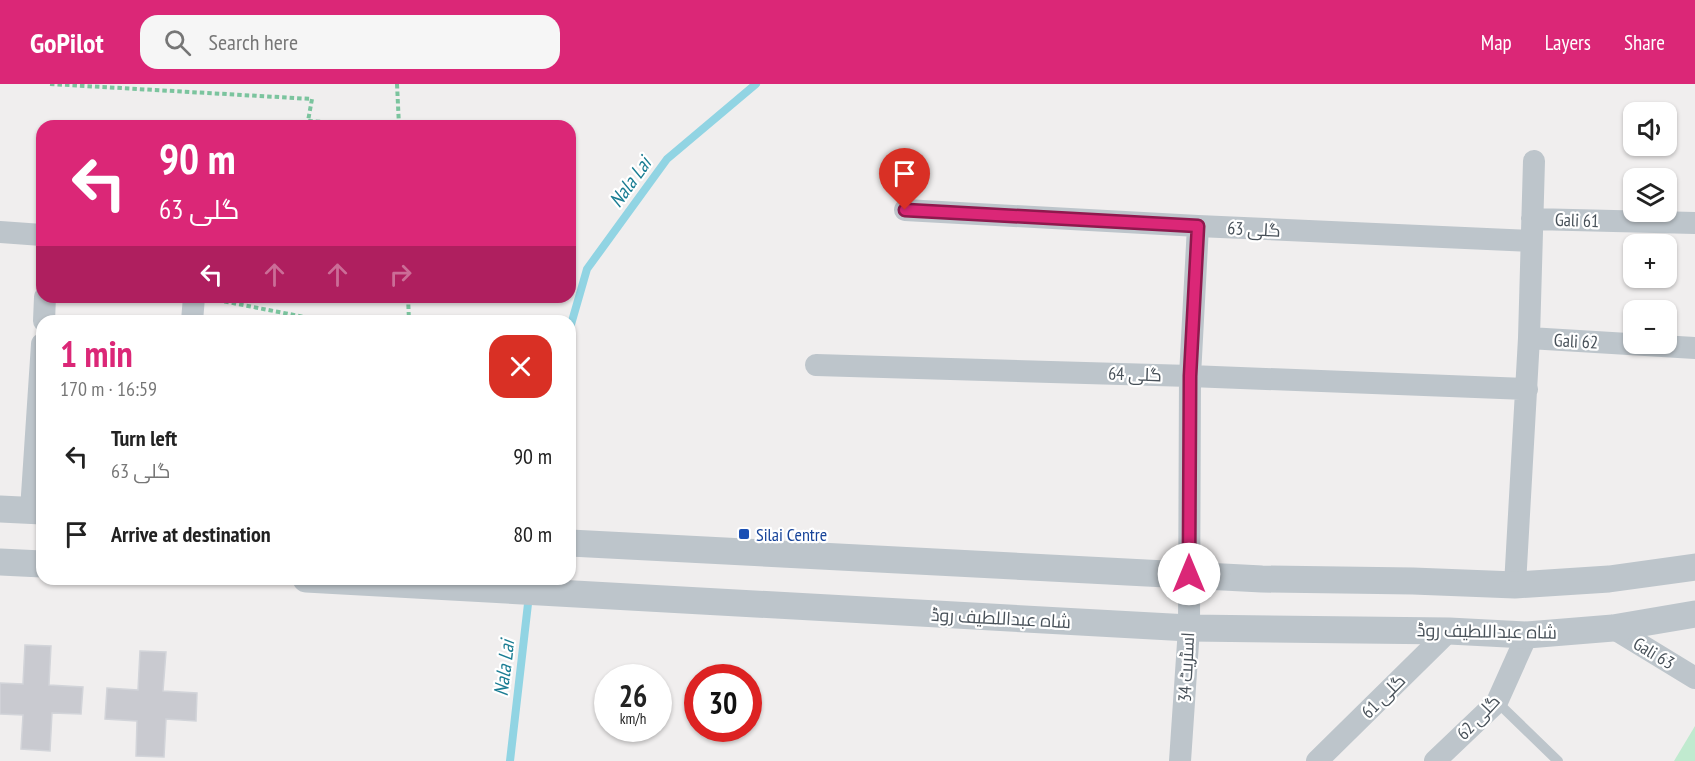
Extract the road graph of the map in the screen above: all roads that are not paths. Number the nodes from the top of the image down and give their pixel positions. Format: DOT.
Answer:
graph roads {
  1 [pos="1534,161"];
  2 [pos="905,210"];
  3 [pos="1695,223"];
  4 [pos="1198,226"];
  5 [pos="1532,230"];
  6 [pos="0,232"];
  7 [pos="36,235"];
  8 [pos="1529,339"];
  9 [pos="1695,348"];
  10 [pos="816,365"];
  11 [pos="1190,376"];
  12 [pos="1527,389"];
  13 [pos="0,509"];
  14 [pos="36,510"];
  15 [pos="576,543"];
  16 [pos="0,562"];
  17 [pos="36,564"];
  18 [pos="1695,567"];
  19 [pos="1189,574"];
  20 [pos="417,585"];
  21 [pos="1515,585"];
  22 [pos="1695,614"];
  23 [pos="1189,628"];
  24 [pos="1613,628"];
  25 [pos="1449,631"];
  26 [pos="1527,635"];
  27 [pos="1695,678"];
  28 [pos="1497,702"];
  29 [pos="1180,761"];
  30 [pos="1317,761"];
  31 [pos="1435,761"];
  32 [pos="1558,761"];
  1 -- 5 [label="street"];
  2 -- 4 [label="street, گلی 63"];
  3 -- 5 [label="street, Gali 61"];
  4 -- 5 [label="street, گلی 63"];
  4 -- 11 [label="street, اسٹریٹ 34"];
  5 -- 8 [label="street"];
  6 -- 7 [label="street"];
  8 -- 9 [label="street, Gali 62"];
  8 -- 12 [label="street"];
  10 -- 11 [label="street, گلی 64"];
  11 -- 12 [label="street, گلی 64"];
  11 -- 19 [label="street, اسٹریٹ 34"];
  12 -- 21 [label="street"];
  13 -- 14 [label="street"];
  15 -- 19 [label="street"];
  16 -- 17 [label="street"];
  18 -- 21 [label="street"];
  19 -- 21 [label="street"];
  19 -- 23 [label="street, اسٹریٹ 34"];
  20 -- 23 [label="street, شاہ عبداللطیف روڈ"];
  22 -- 24 [label="street, شاہ عبداللطیف روڈ"];
  23 -- 25 [label="street, شاہ عبداللطیف روڈ"];
  23 -- 29 [label="street, اسٹریٹ 34"];
  24 -- 26 [label="street, شاہ عبداللطیف روڈ"];
  24 -- 27 [label="street, Gali 63"];
  25 -- 26 [label="street, شاہ عبداللطیف روڈ"];
  25 -- 30 [label="street, گلی 61"];
  26 -- 28 [label="street, گلی 62"];
  28 -- 31 [label="street, گلی 62"];
  28 -- 32 [label="lane"];
}
